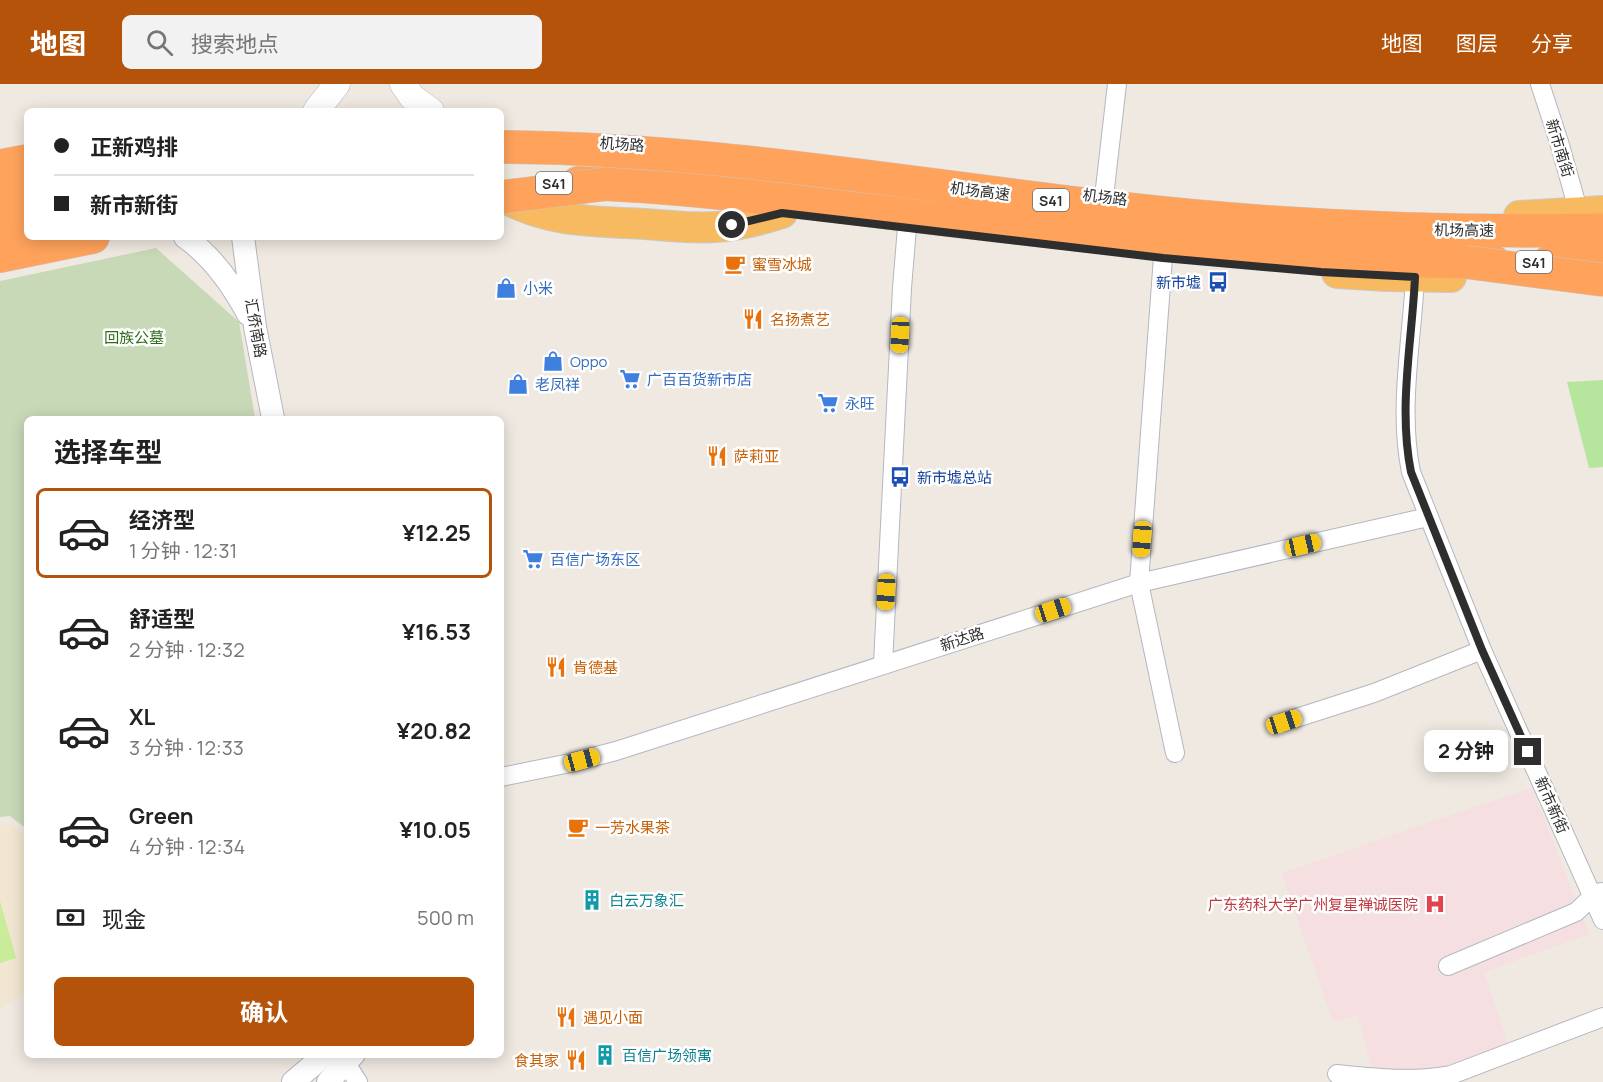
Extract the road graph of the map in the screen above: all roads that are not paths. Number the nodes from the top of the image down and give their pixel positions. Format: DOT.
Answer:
graph roads {
  1 [pos="337,84"];
  2 [pos="1117,84"];
  3 [pos="1540,84"];
  4 [pos="318,108"];
  5 [pos="505,145"];
  6 [pos="24,162"];
  7 [pos="0,166"];
  8 [pos="24,178"];
  9 [pos="504,181"];
  10 [pos="0,182"];
  11 [pos="607,184"];
  12 [pos="24,191"];
  13 [pos="0,195"];
  14 [pos="504,196"];
  15 [pos="1104,197"];
  16 [pos="504,198"];
  17 [pos="1595,218"];
  18 [pos="24,222"];
  19 [pos="0,227"];
  20 [pos="907,227"];
  21 [pos="24,230"];
  22 [pos="0,234"];
  23 [pos="78,240"];
  24 [pos="190,240"];
  25 [pos="243,240"];
  26 [pos="258,240"];
  27 [pos="0,256"];
  28 [pos="1163,258"];
  29 [pos="1465,262"];
  30 [pos="1603,262"];
  31 [pos="1603,272"];
  32 [pos="1415,277"];
  33 [pos="1603,280"];
  34 [pos="255,327"];
  35 [pos="273,416"];
  36 [pos="286,416"];
  37 [pos="1428,517"];
  38 [pos="1138,583"];
  39 [pos="1482,650"];
  40 [pos="883,664"];
  41 [pos="1284,722"];
  42 [pos="1175,753"];
  43 [pos="504,776"];
  44 [pos="1598,894"];
  45 [pos="1603,920"];
  46 [pos="1448,966"];
  47 [pos="1603,1017"];
  48 [pos="321,1058"];
  49 [pos="350,1064"];
  50 [pos="1337,1074"];
  51 [pos="293,1082"];
  52 [pos="328,1082"];
  1 -- 4 [label="main road"];
  2 -- 15 [label="street"];
  3 -- 17 [label="street, 新市南街"];
  5 -- 15 [label="highway, 机场路"];
  5 -- 17 [label="highway, 机场高速 / S41"];
  6 -- 7 [label="highway"];
  8 -- 10 [label="highway"];
  9 -- 11 [label="highway, S41, bridge"];
  11 -- 14 [label="highway, bridge"];
  11 -- 29 [label="highway, S41"];
  12 -- 13 [label="highway"];
  15 -- 17 [label="highway, 机场路"];
  16 -- 20 [label="highway"];
  18 -- 19 [label="highway"];
  20 -- 28 [label="highway"];
  20 -- 40 [label="street"];
  21 -- 22 [label="highway"];
  23 -- 27 [label="highway"];
  24 -- 34 [label="street"];
  25 -- 34 [label="street, 汇侨南路"];
  26 -- 36 [label="street, 汇侨南路"];
  28 -- 32 [label="highway"];
  28 -- 38 [label="street"];
  29 -- 30 [label="highway, S41, bridge"];
  29 -- 33 [label="highway, bridge"];
  31 -- 32 [label="highway"];
  32 -- 37 [label="street, 新市新街"];
  34 -- 35 [label="street, 汇侨南路"];
  37 -- 38 [label="street, 新达路"];
  37 -- 39 [label="street, 新市新街"];
  38 -- 40 [label="street, 新达路"];
  38 -- 42 [label="street"];
  39 -- 41 [label="street"];
  39 -- 44 [label="street, 新市新街"];
  40 -- 43 [label="street, 新达路"];
  44 -- 45 [label="street, 新市新街"];
  44 -- 46 [label="street"];
  47 -- 50 [label="street"];
  48 -- 51 [label="street"];
  49 -- 52 [label="street"];
}
